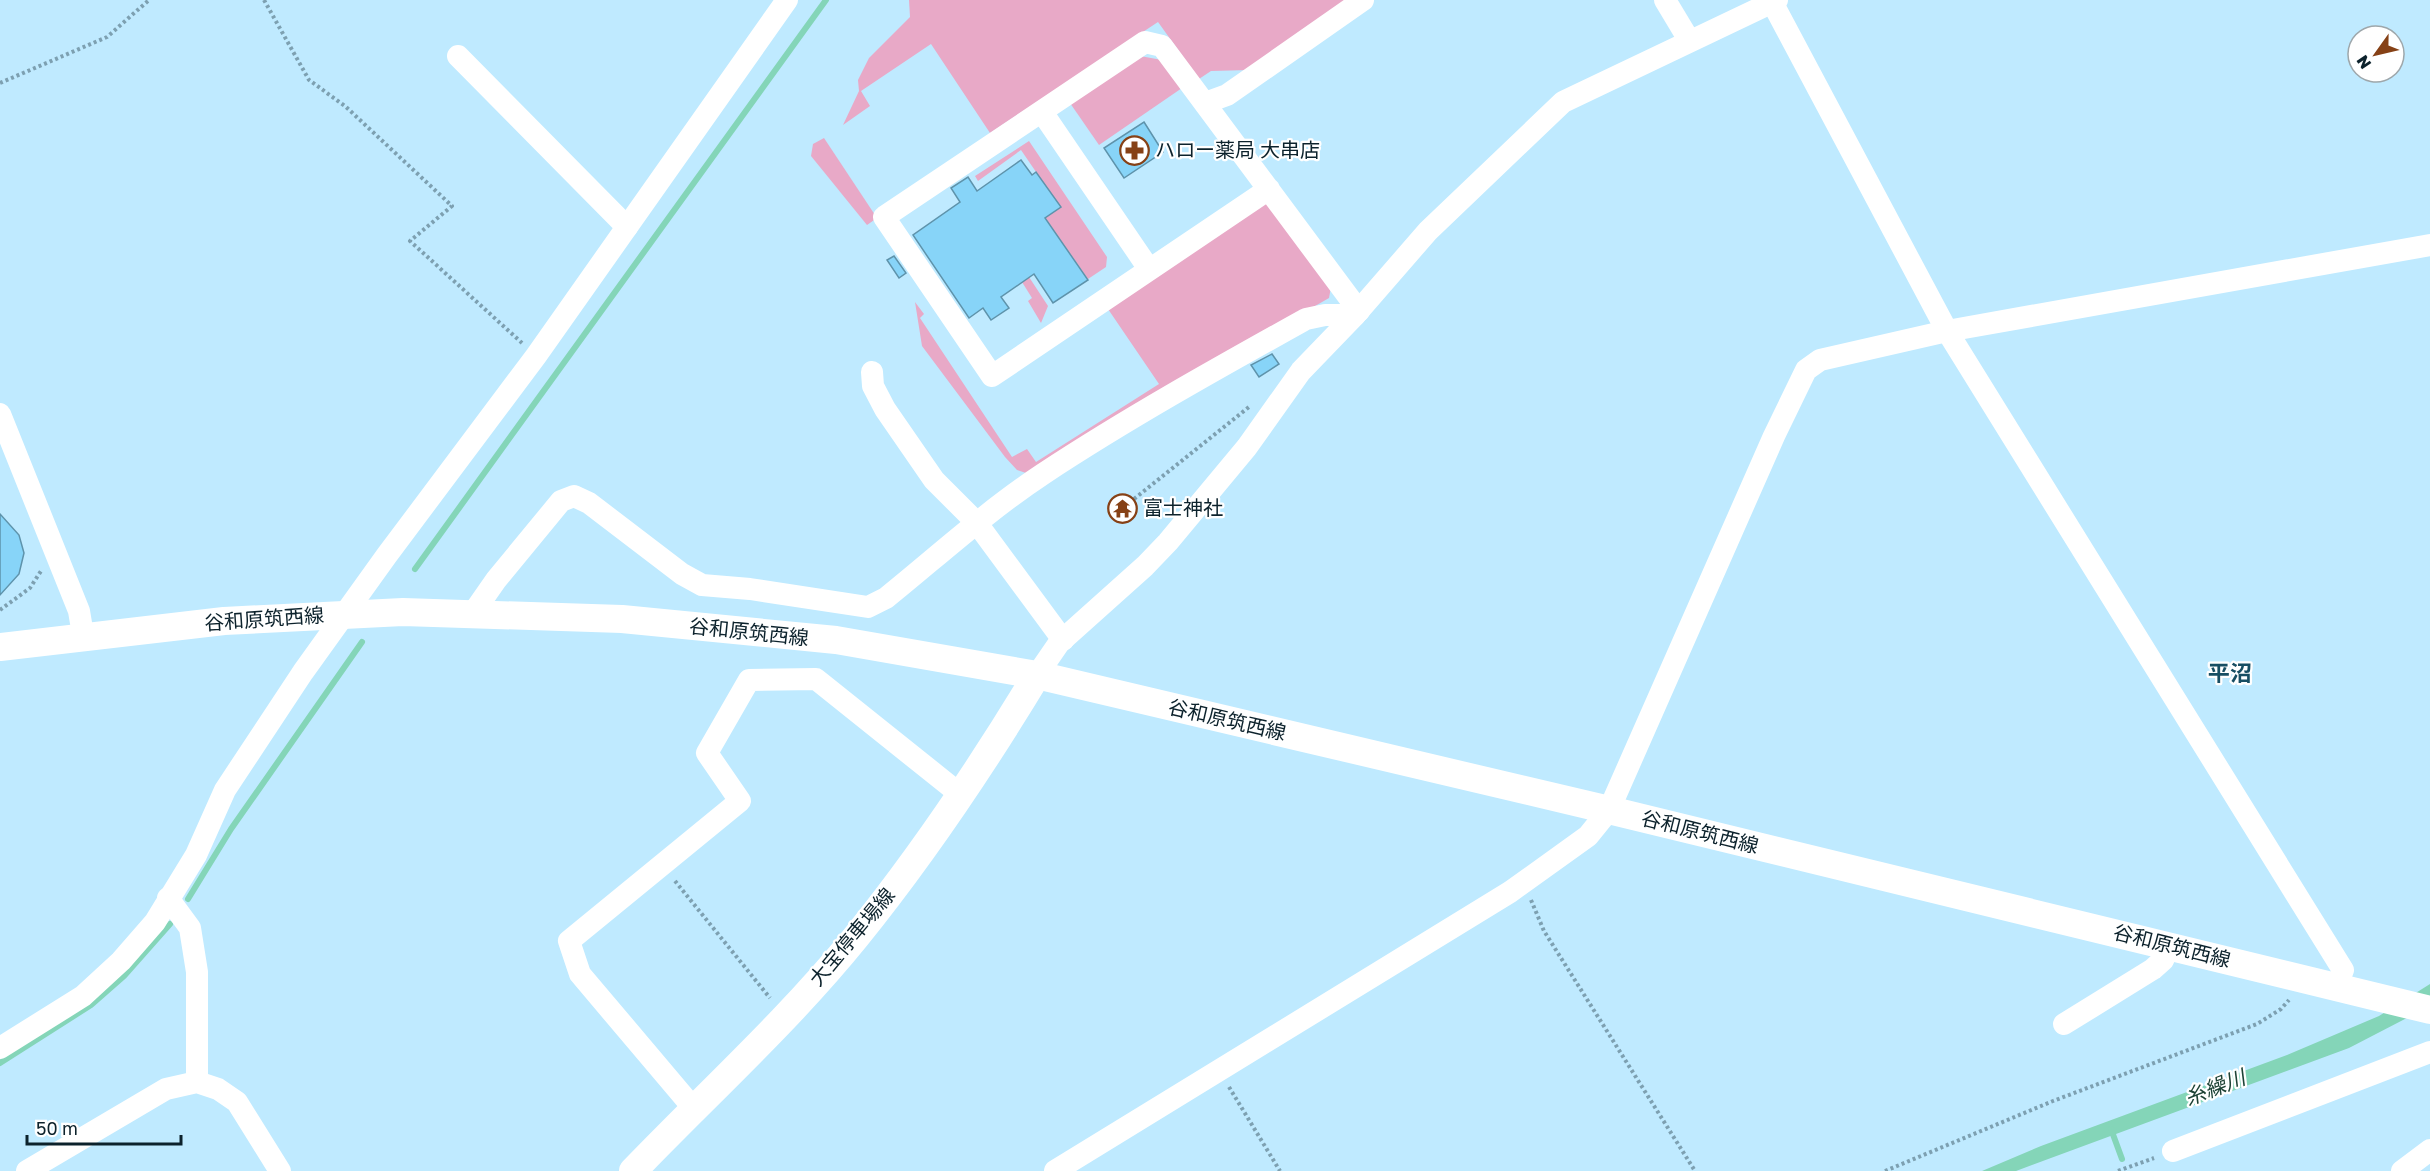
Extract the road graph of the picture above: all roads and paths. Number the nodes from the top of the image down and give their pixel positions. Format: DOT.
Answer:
graph roads {
  1 [pos="149,0"];
  2 [pos="264,0"];
  3 [pos="787,0"];
  4 [pos="1363,0"];
  5 [pos="1665,0"];
  6 [pos="1774,1"];
  7 [pos="1689,40"];
  8 [pos="458,57"];
  9 [pos="0,83"];
  10 [pos="1205,104"];
  11 [pos="1042,112"];
  12 [pos="1269,189"];
  13 [pos="627,227"];
  14 [pos="2430,245"];
  15 [pos="1149,269"];
  16 [pos="1357,313"];
  17 [pos="1947,331"];
  18 [pos="536,356"];
  19 [pos="872,372"];
  20 [pos="1254,403"];
  21 [pos="0,414"];
  22 [pos="1134,498"];
  23 [pos="976,522"];
  24 [pos="50,539"];
  25 [pos="0,610"];
  26 [pos="473,613"];
  27 [pos="344,614"];
  28 [pos="83,635"];
  29 [pos="1063,640"];
  30 [pos="0,647"];
  31 [pos="1037,675"];
  32 [pos="961,795"];
  33 [pos="1609,810"];
  34 [pos="663,866"];
  35 [pos="1520,884"];
  36 [pos="168,898"];
  37 [pos="2170,945"];
  38 [pos="2299,976"];
  39 [pos="2337,986"];
  40 [pos="2430,1010"];
  41 [pos="784,1016"];
  42 [pos="2064,1024"];
  43 [pos="0,1048"];
  44 [pos="2430,1052"];
  45 [pos="1221,1069"];
  46 [pos="197,1082"];
  47 [pos="695,1110"];
  48 [pos="2430,1150"];
  49 [pos="2174,1151"];
  50 [pos="27,1171"];
  51 [pos="280,1171"];
  52 [pos="633,1171"];
  53 [pos="1055,1171"];
  54 [pos="1280,1171"];
  55 [pos="1695,1171"];
  56 [pos="1885,1171"];
  57 [pos="2118,1171"];
  58 [pos="2402,1171"];
  1 -- 9 [label="path"];
  2 -- 18 [label="path"];
  3 -- 13 [label="street"];
  4 -- 10 [label="street"];
  5 -- 7 [label="street"];
  6 -- 7 [label="street"];
  6 -- 17 [label="street"];
  7 -- 16 [label="street"];
  8 -- 13 [label="street"];
  10 -- 11 [label="street"];
  10 -- 12 [label="street"];
  11 -- 15 [label="street"];
  11 -- 15 [label="street"];
  12 -- 15 [label="street"];
  12 -- 16 [label="street"];
  13 -- 18 [label="street"];
  14 -- 17 [label="street"];
  16 -- 23 [label="street"];
  16 -- 29 [label="street"];
  17 -- 33 [label="street"];
  17 -- 39 [label="street"];
  18 -- 27 [label="street"];
  19 -- 23 [label="street"];
  20 -- 22 [label="path"];
  21 -- 24 [label="street"];
  23 -- 26 [label="street"];
  23 -- 29 [label="street"];
  24 -- 25 [label="path"];
  24 -- 28 [label="street"];
  26 -- 27 [label="main road, 谷和原筑西線"];
  26 -- 31 [label="main road, 谷和原筑西線"];
  27 -- 28 [label="main road, 谷和原筑西線"];
  27 -- 36 [label="street"];
  28 -- 30 [label="main road, 谷和原筑西線"];
  29 -- 31 [label="street"];
  31 -- 32 [label="main road, 大宝停車場線"];
  31 -- 33 [label="main road, 谷和原筑西線"];
  32 -- 34 [label="street"];
  32 -- 41 [label="main road, 大宝停車場線"];
  33 -- 35 [label="street"];
  33 -- 37 [label="main road, 谷和原筑西線"];
  34 -- 41 [label="path"];
  34 -- 47 [label="street"];
  35 -- 45 [label="street"];
  35 -- 55 [label="path"];
  36 -- 43 [label="street"];
  36 -- 46 [label="street"];
  37 -- 38 [label="main road, 谷和原筑西線"];
  37 -- 42 [label="street"];
  38 -- 39 [label="main road, 谷和原筑西線"];
  38 -- 56 [label="path"];
  39 -- 40 [label="main road, 谷和原筑西線"];
  41 -- 47 [label="main road, 大宝停車場線"];
  44 -- 49 [label="street"];
  45 -- 53 [label="street"];
  45 -- 54 [label="path"];
  46 -- 50 [label="street"];
  46 -- 51 [label="street"];
  47 -- 52 [label="main road, 大宝停車場線"];
  48 -- 58 [label="street"];
  49 -- 57 [label="path"];
}
